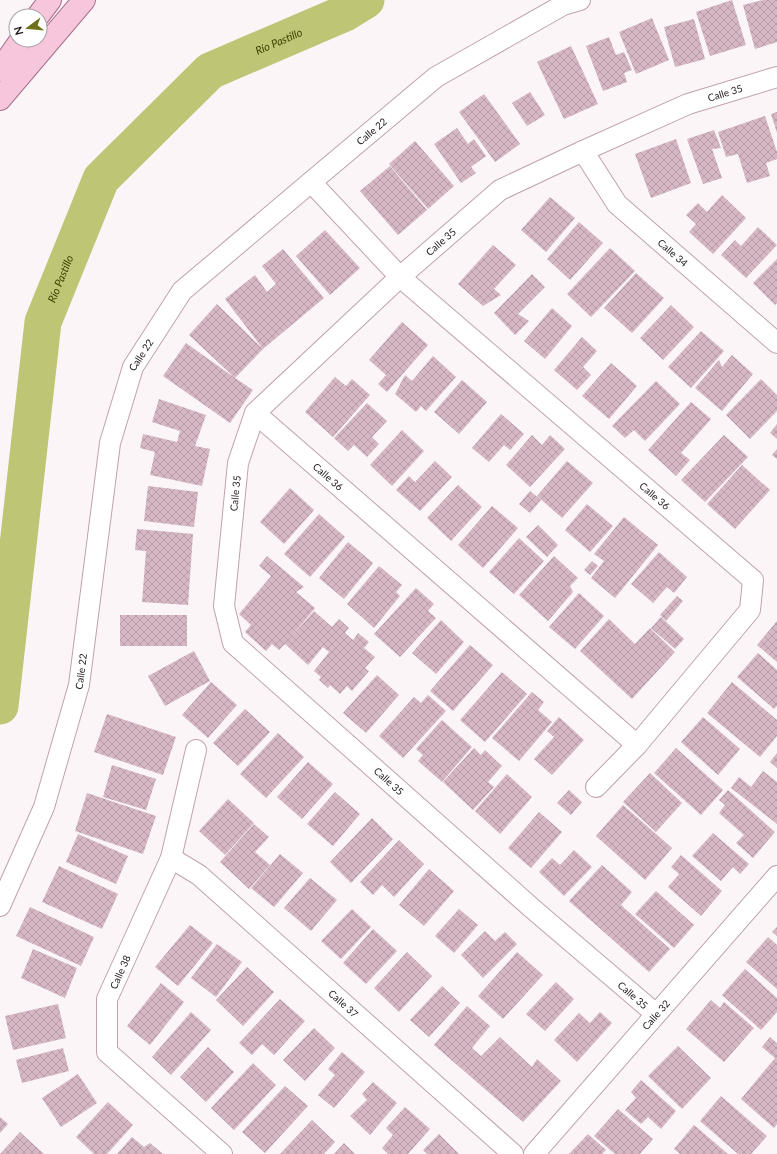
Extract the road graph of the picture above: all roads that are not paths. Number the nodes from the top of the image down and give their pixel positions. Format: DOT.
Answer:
graph roads {
  1 [pos="84,0"];
  2 [pos="580,0"];
  3 [pos="18,48"];
  4 [pos="777,77"];
  5 [pos="2,85"];
  6 [pos="583,151"];
  7 [pos="311,182"];
  8 [pos="400,277"];
  9 [pos="777,343"];
  10 [pos="255,413"];
  11 [pos="637,745"];
  12 [pos="196,750"];
  13 [pos="596,787"];
  14 [pos="171,858"];
  15 [pos="777,876"];
  16 [pos="0,906"];
  17 [pos="656,1014"];
  18 [pos="222,1154"];
  19 [pos="513,1154"];
  20 [pos="534,1154"];
  1 -- 5 [label="main road"];
  2 -- 7 [label="street, Calle 22"];
  3 -- 5 [label="main road"];
  4 -- 6 [label="street, Calle 35"];
  6 -- 8 [label="street, Calle 35"];
  6 -- 9 [label="street, Calle 34"];
  7 -- 8 [label="street"];
  7 -- 16 [label="street, Calle 22"];
  8 -- 10 [label="street, Calle 35"];
  8 -- 11 [label="street, Calle 36"];
  10 -- 11 [label="street, Calle 36"];
  10 -- 17 [label="street, Calle 35"];
  11 -- 13 [label="street, Calle 36"];
  12 -- 14 [label="street, Calle 38"];
  14 -- 18 [label="street, Calle 38"];
  14 -- 19 [label="street, Calle 37"];
  15 -- 17 [label="street, Calle 32"];
  17 -- 20 [label="street, Calle 32"];
}
